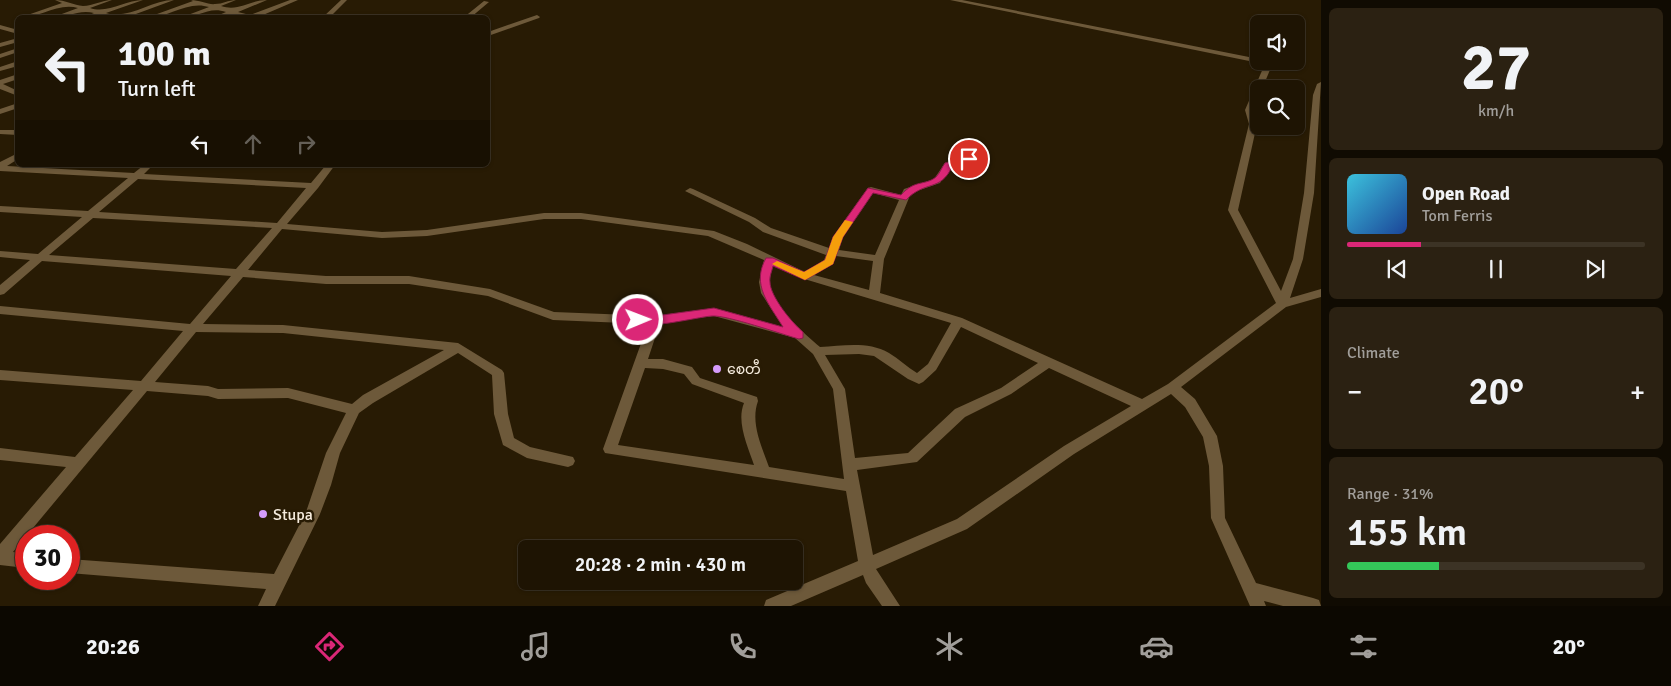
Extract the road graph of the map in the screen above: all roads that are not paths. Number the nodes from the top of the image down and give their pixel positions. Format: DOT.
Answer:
graph roads {
  1 [pos="58,0"];
  2 [pos="78,0"];
  3 [pos="109,0"];
  4 [pos="140,0"];
  5 [pos="171,0"];
  6 [pos="198,0"];
  7 [pos="233,0"];
  8 [pos="264,0"];
  9 [pos="295,0"];
  10 [pos="344,0"];
  11 [pos="954,0"];
  12 [pos="486,2"];
  13 [pos="68,3"];
  14 [pos="215,6"];
  15 [pos="950,7"];
  16 [pos="85,8"];
  17 [pos="232,11"];
  18 [pos="101,12"];
  19 [pos="31,15"];
  20 [pos="63,15"];
  21 [pos="94,15"];
  22 [pos="109,15"];
  23 [pos="126,15"];
  24 [pos="157,15"];
  25 [pos="191,15"];
  26 [pos="223,15"];
  27 [pos="244,15"];
  28 [pos="255,15"];
  29 [pos="329,15"];
  30 [pos="470,15"];
  31 [pos="537,16"];
  32 [pos="9,22"];
  33 [pos="0,26"];
  34 [pos="15,31"];
  35 [pos="15,31"];
  36 [pos="490,33"];
  37 [pos="0,34"];
  38 [pos="15,41"];
  39 [pos="0,45"];
  40 [pos="15,51"];
  41 [pos="0,56"];
  42 [pos="1250,59"];
  43 [pos="15,64"];
  44 [pos="0,69"];
  45 [pos="1266,70"];
  46 [pos="15,77"];
  47 [pos="0,84"];
  48 [pos="1321,84"];
  49 [pos="15,92"];
  50 [pos="15,92"];
  51 [pos="0,96"];
  52 [pos="15,106"];
  53 [pos="0,112"];
  54 [pos="0,132"];
  55 [pos="15,133"];
  56 [pos="15,157"];
  57 [pos="969,159"];
  58 [pos="0,167"];
  59 [pos="147,167"];
  60 [pos="329,167"];
  61 [pos="138,175"];
  62 [pos="315,186"];
  63 [pos="690,192"];
  64 [pos="903,198"];
  65 [pos="0,209"];
  66 [pos="92,215"];
  67 [pos="280,226"];
  68 [pos="832,252"];
  69 [pos="0,254"];
  70 [pos="42,256"];
  71 [pos="879,259"];
  72 [pos="769,260"];
  73 [pos="240,273"];
  74 [pos="805,276"];
  75 [pos="0,291"];
  76 [pos="1321,293"];
  77 [pos="874,295"];
  78 [pos="1282,304"];
  79 [pos="0,310"];
  80 [pos="655,320"];
  81 [pos="958,321"];
  82 [pos="194,328"];
  83 [pos="799,335"];
  84 [pos="458,347"];
  85 [pos="817,352"];
  86 [pos="1050,361"];
  87 [pos="642,363"];
  88 [pos="0,375"];
  89 [pos="144,386"];
  90 [pos="1172,387"];
  91 [pos="1142,405"];
  92 [pos="354,410"];
  93 [pos="0,454"];
  94 [pos="568,461"];
  95 [pos="79,463"];
  96 [pos="849,465"];
  97 [pos="763,472"];
  98 [pos="852,486"];
  99 [pos="0,557"];
  100 [pos="15,559"];
  101 [pos="867,566"];
  102 [pos="80,567"];
  103 [pos="279,582"];
  104 [pos="1250,588"];
  105 [pos="266,606"];
  106 [pos="772,606"];
  107 [pos="892,606"];
  108 [pos="1258,606"];
  109 [pos="1314,606"];
  1 -- 13 [label="street"];
  2 -- 13 [label="street"];
  3 -- 16 [label="street"];
  4 -- 18 [label="street"];
  5 -- 23 [label="street"];
  6 -- 14 [label="street"];
  6 -- 24 [label="street"];
  7 -- 14 [label="street"];
  8 -- 17 [label="street"];
  9 -- 28 [label="street"];
  10 -- 29 [label="street"];
  11 -- 15 [label="street"];
  11 -- 42 [label="street"];
  12 -- 30 [label="street"];
  13 -- 16 [label="street"];
  13 -- 19 [label="street"];
  14 -- 17 [label="street"];
  14 -- 25 [label="street"];
  16 -- 18 [label="street"];
  16 -- 20 [label="street"];
  17 -- 26 [label="street"];
  17 -- 27 [label="street"];
  18 -- 21 [label="street"];
  18 -- 22 [label="street"];
  31 -- 36 [label="street"];
  32 -- 33 [label="street"];
  33 -- 34 [label="street"];
  35 -- 37 [label="street"];
  38 -- 39 [label="street"];
  40 -- 41 [label="street"];
  43 -- 44 [label="street"];
  45 -- 78 [label="street"];
  46 -- 47 [label="street"];
  47 -- 49 [label="street"];
  48 -- 78 [label="street"];
  50 -- 51 [label="street"];
  52 -- 53 [label="street"];
  54 -- 55 [label="street"];
  56 -- 58 [label="street"];
  57 -- 64 [label="street"];
  58 -- 61 [label="street"];
  59 -- 61 [label="street"];
  60 -- 62 [label="street"];
  61 -- 62 [label="street"];
  61 -- 66 [label="street"];
  62 -- 67 [label="street"];
  63 -- 68 [label="street"];
  64 -- 68 [label="street"];
  64 -- 71 [label="street"];
  65 -- 66 [label="street"];
  66 -- 67 [label="street"];
  66 -- 70 [label="street"];
  67 -- 72 [label="street"];
  67 -- 73 [label="street"];
  68 -- 71 [label="street"];
  68 -- 74 [label="street"];
  69 -- 70 [label="street"];
  70 -- 73 [label="street"];
  70 -- 75 [label="street"];
  71 -- 77 [label="street"];
  72 -- 74 [label="street"];
  72 -- 83 [label="street"];
  73 -- 80 [label="street"];
  73 -- 82 [label="street"];
  74 -- 77 [label="street"];
  76 -- 78 [label="street"];
  77 -- 81 [label="street"];
  78 -- 90 [label="street"];
  79 -- 82 [label="street"];
  80 -- 83 [label="street"];
  80 -- 87 [label="street"];
  81 -- 85 [label="street"];
  81 -- 86 [label="street"];
  82 -- 84 [label="street"];
  82 -- 89 [label="street"];
  83 -- 85 [label="street"];
  84 -- 92 [label="street"];
  84 -- 94 [label="street"];
  85 -- 96 [label="street"];
  86 -- 91 [label="street"];
  86 -- 96 [label="street"];
  87 -- 97 [label="street"];
  87 -- 97 [label="street"];
  88 -- 89 [label="street"];
  89 -- 92 [label="street"];
  89 -- 95 [label="street"];
  90 -- 91 [label="street"];
  90 -- 104 [label="street"];
  91 -- 101 [label="street"];
  92 -- 103 [label="street"];
  93 -- 95 [label="street"];
  95 -- 99 [label="street"];
  96 -- 98 [label="street"];
  97 -- 98 [label="street"];
  98 -- 101 [label="street"];
  99 -- 100 [label="street"];
  101 -- 106 [label="street"];
  101 -- 107 [label="street"];
  102 -- 103 [label="street"];
  103 -- 105 [label="street"];
  104 -- 108 [label="street"];
  104 -- 109 [label="street"];
}
